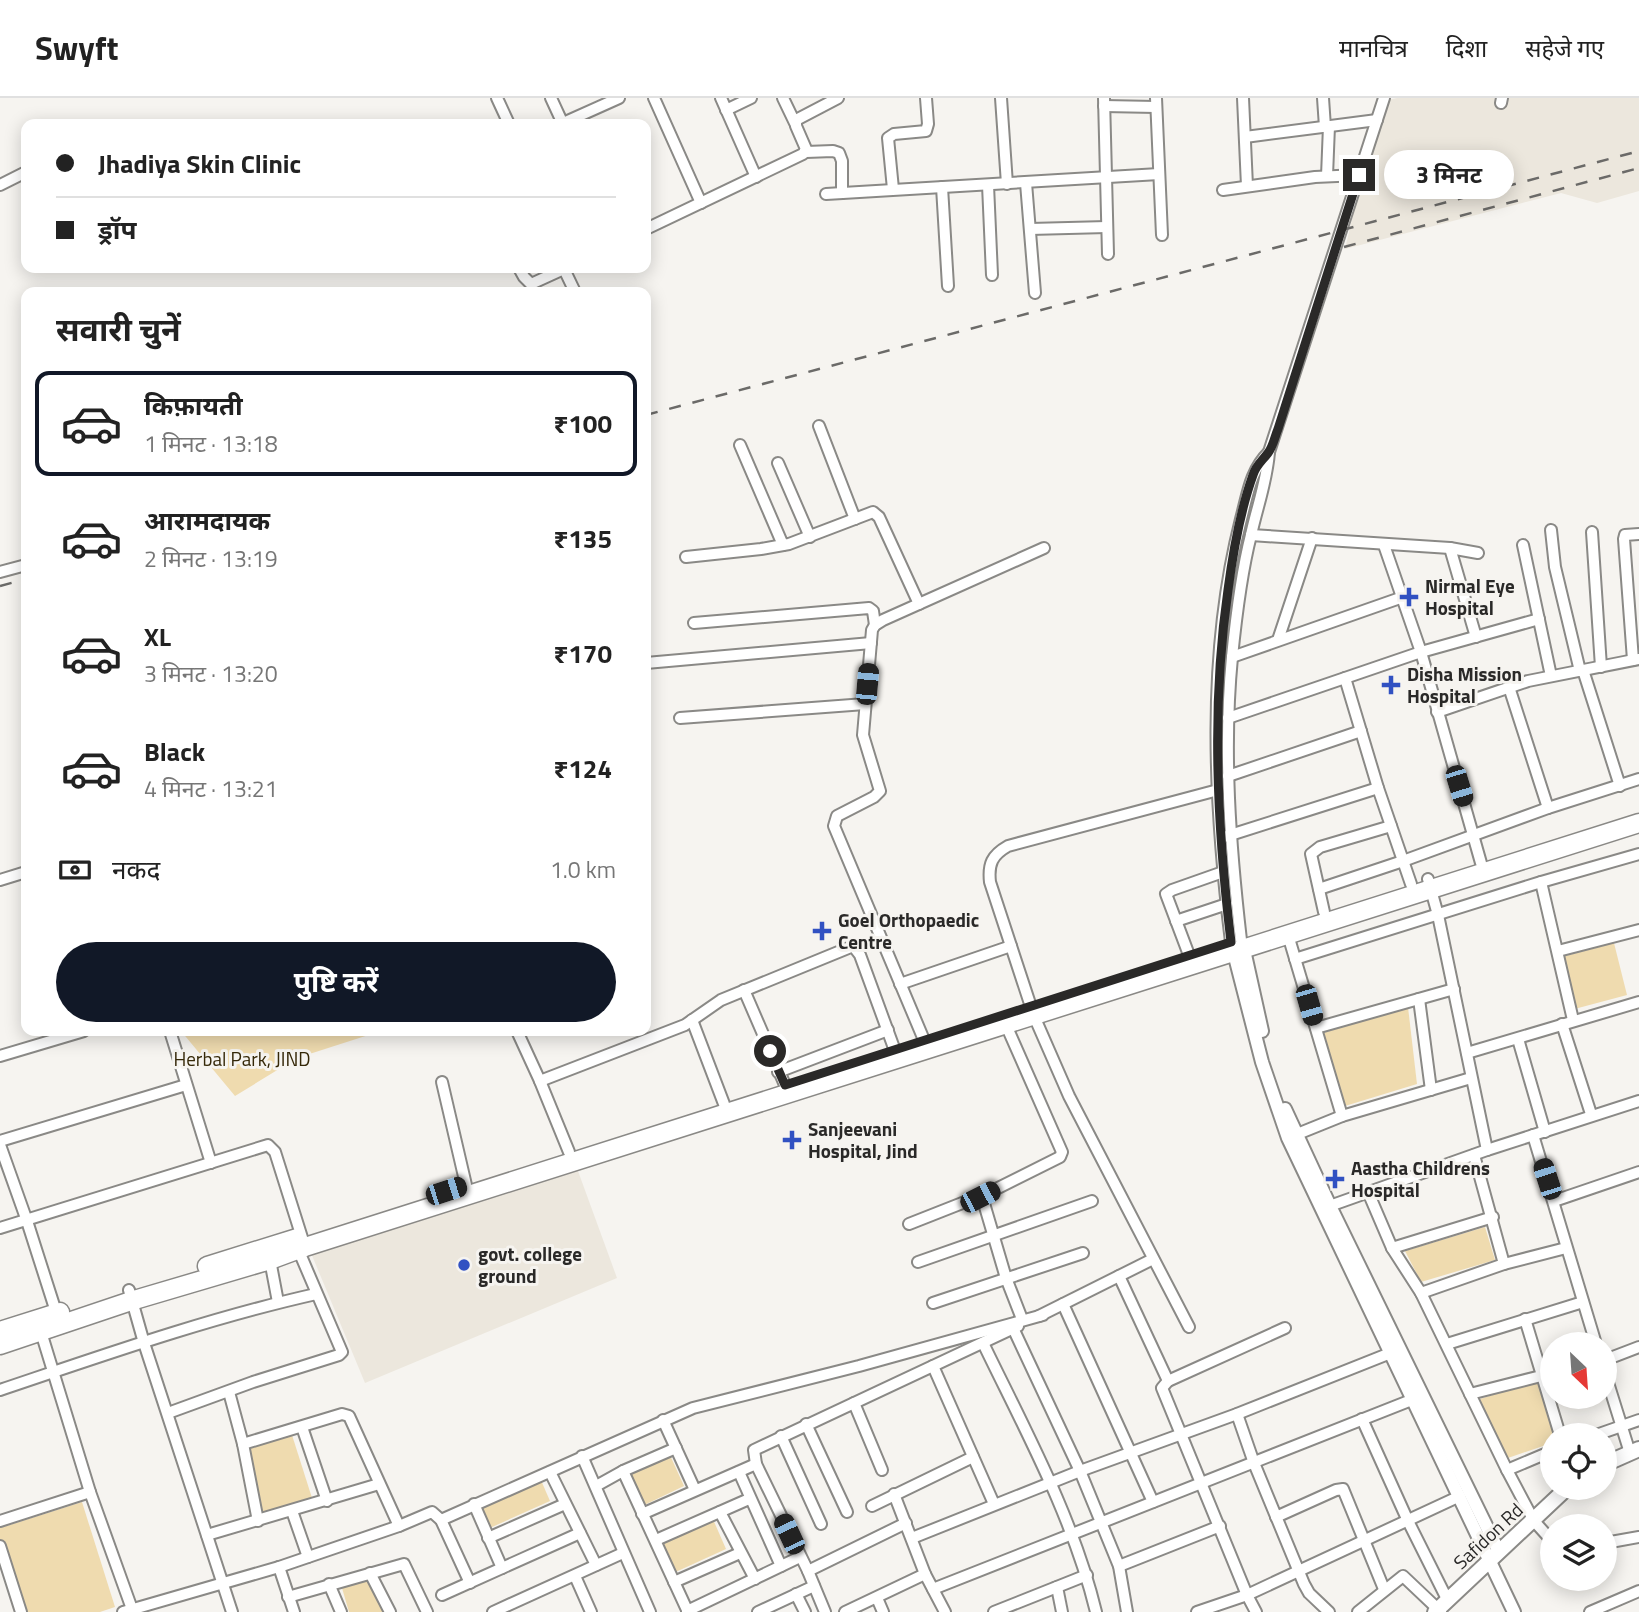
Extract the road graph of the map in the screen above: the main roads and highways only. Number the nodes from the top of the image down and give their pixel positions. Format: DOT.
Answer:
graph roads {
  1 [pos="1639,811"];
  2 [pos="1639,823"];
  3 [pos="1424,884"];
  4 [pos="1237,946"];
  5 [pos="1032,1011"];
  6 [pos="896,1055"];
  7 [pos="302,1244"];
  8 [pos="130,1295"];
  9 [pos="58,1319"];
  10 [pos="0,1331"];
  11 [pos="0,1345"];
  12 [pos="1634,1451"];
  13 [pos="1617,1459"];
  14 [pos="1555,1500"];
  15 [pos="1440,1608"];
  1 -- 3 [label="highway"];
  2 -- 3 [label="highway"];
  3 -- 4 [label="highway"];
  3 -- 4 [label="highway"];
  4 -- 5 [label="highway"];
  4 -- 5 [label="highway"];
  5 -- 6 [label="highway"];
  5 -- 6 [label="highway"];
  6 -- 7 [label="highway"];
  6 -- 7 [label="highway"];
  7 -- 8 [label="highway"];
  7 -- 8 [label="highway"];
  8 -- 9 [label="highway"];
  9 -- 10 [label="highway"];
  9 -- 11 [label="highway"];
  12 -- 13 [label="main road"];
  14 -- 15 [label="main road, Safidon Rd"];
}
